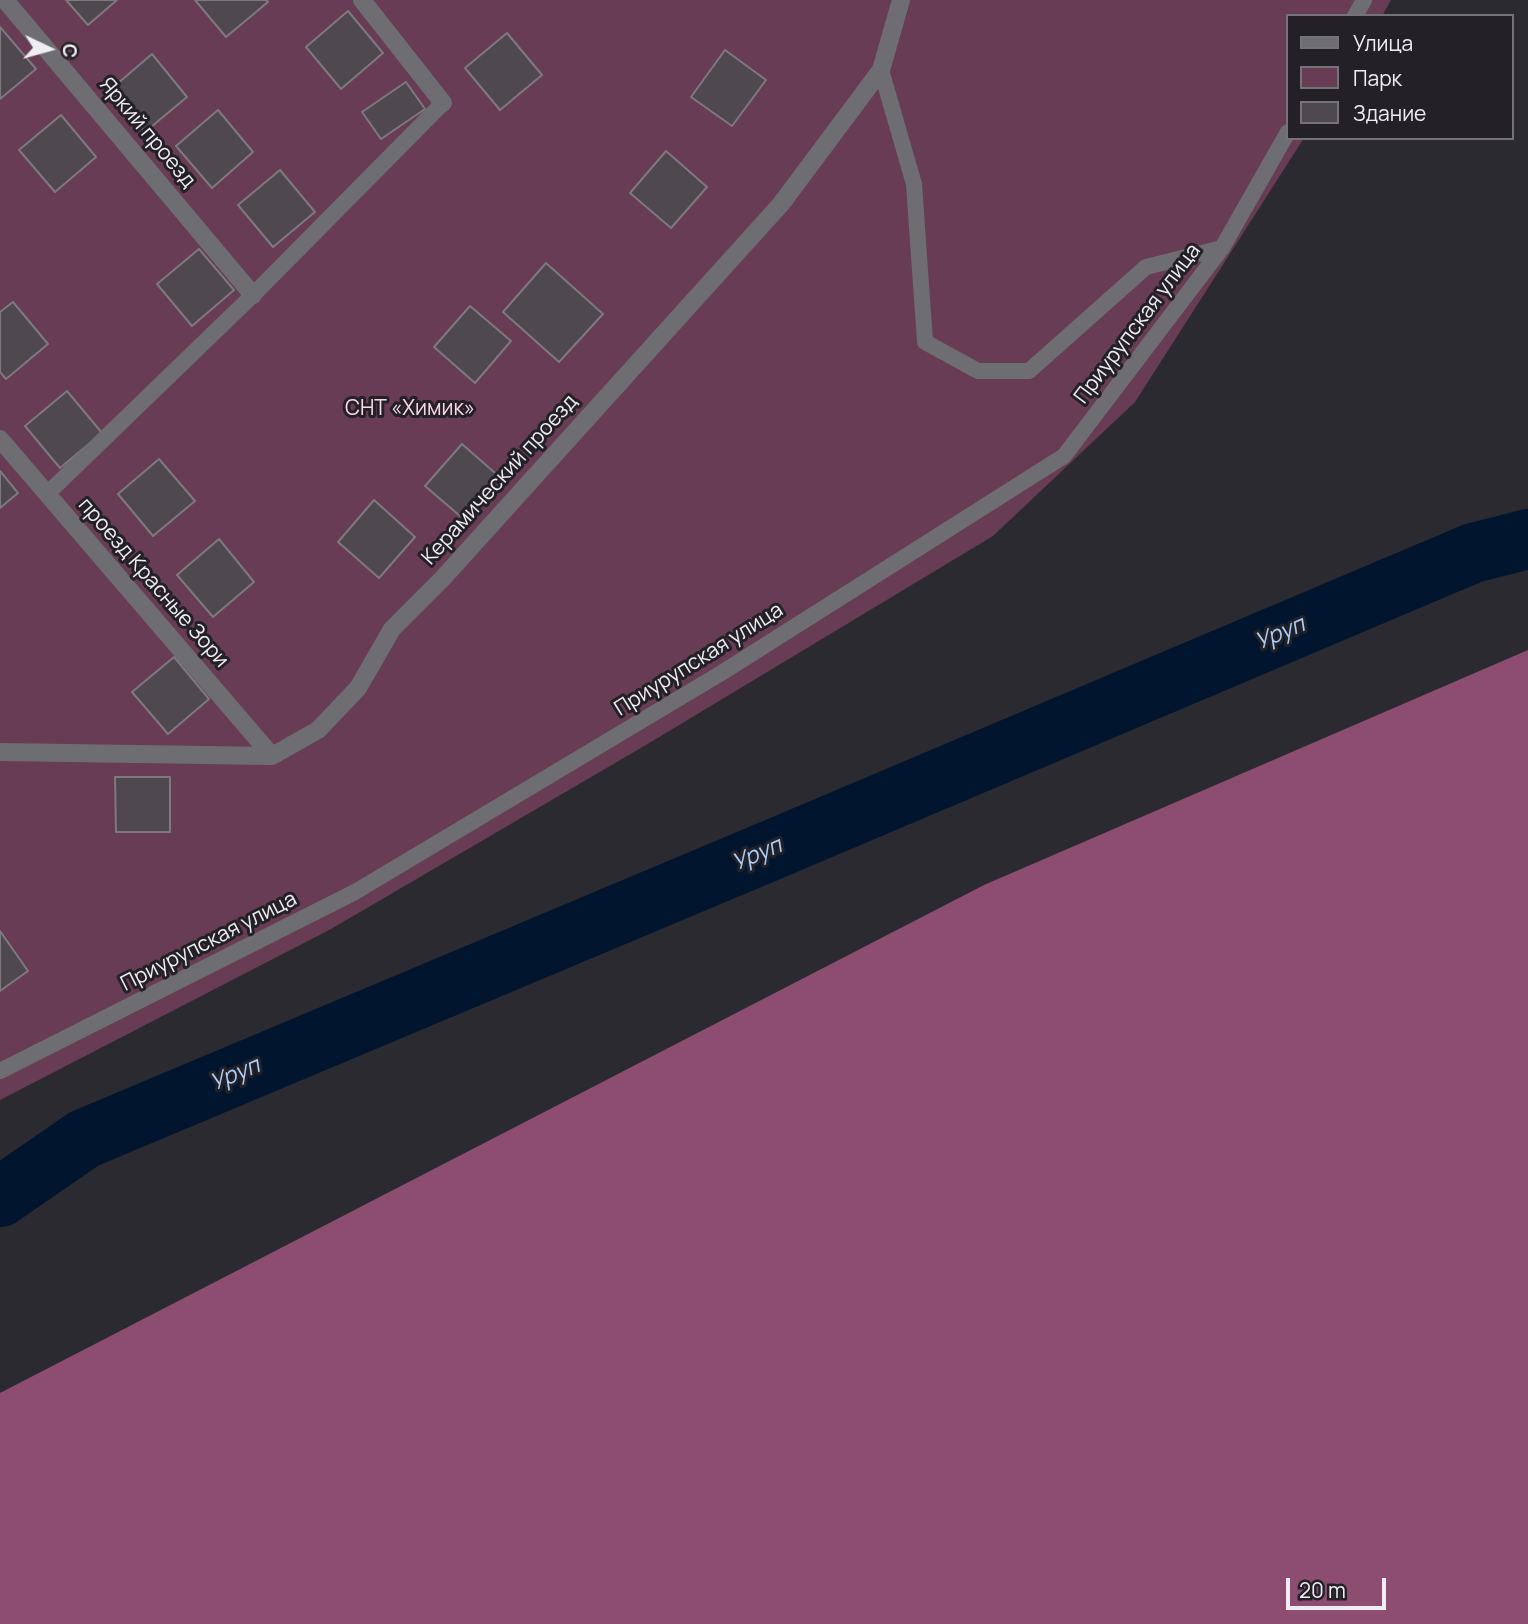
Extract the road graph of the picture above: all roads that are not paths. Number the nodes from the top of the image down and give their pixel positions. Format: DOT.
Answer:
graph roads {
  1 [pos="5,0"];
  2 [pos="362,0"];
  3 [pos="901,0"];
  4 [pos="881,71"];
  5 [pos="443,103"];
  6 [pos="1286,136"];
  7 [pos="1223,248"];
  8 [pos="253,295"];
  9 [pos="0,439"];
  10 [pos="47,494"];
  11 [pos="0,752"];
  12 [pos="271,756"];
  13 [pos="0,1071"];
  1 -- 8 [label="street, Яркий проезд"];
  2 -- 5 [label="street"];
  3 -- 4 [label="street, Керамический проезд"];
  4 -- 7 [label="lane"];
  4 -- 12 [label="street, Керамический проезд"];
  5 -- 8 [label="lane"];
  6 -- 7 [label="lane, Приурупская улица"];
  7 -- 13 [label="lane, Приурупская улица"];
  8 -- 10 [label="lane"];
  9 -- 10 [label="street, проезд Красные Зори"];
  10 -- 12 [label="street, проезд Красные Зори"];
  11 -- 12 [label="street, Керамический проезд"];
}
